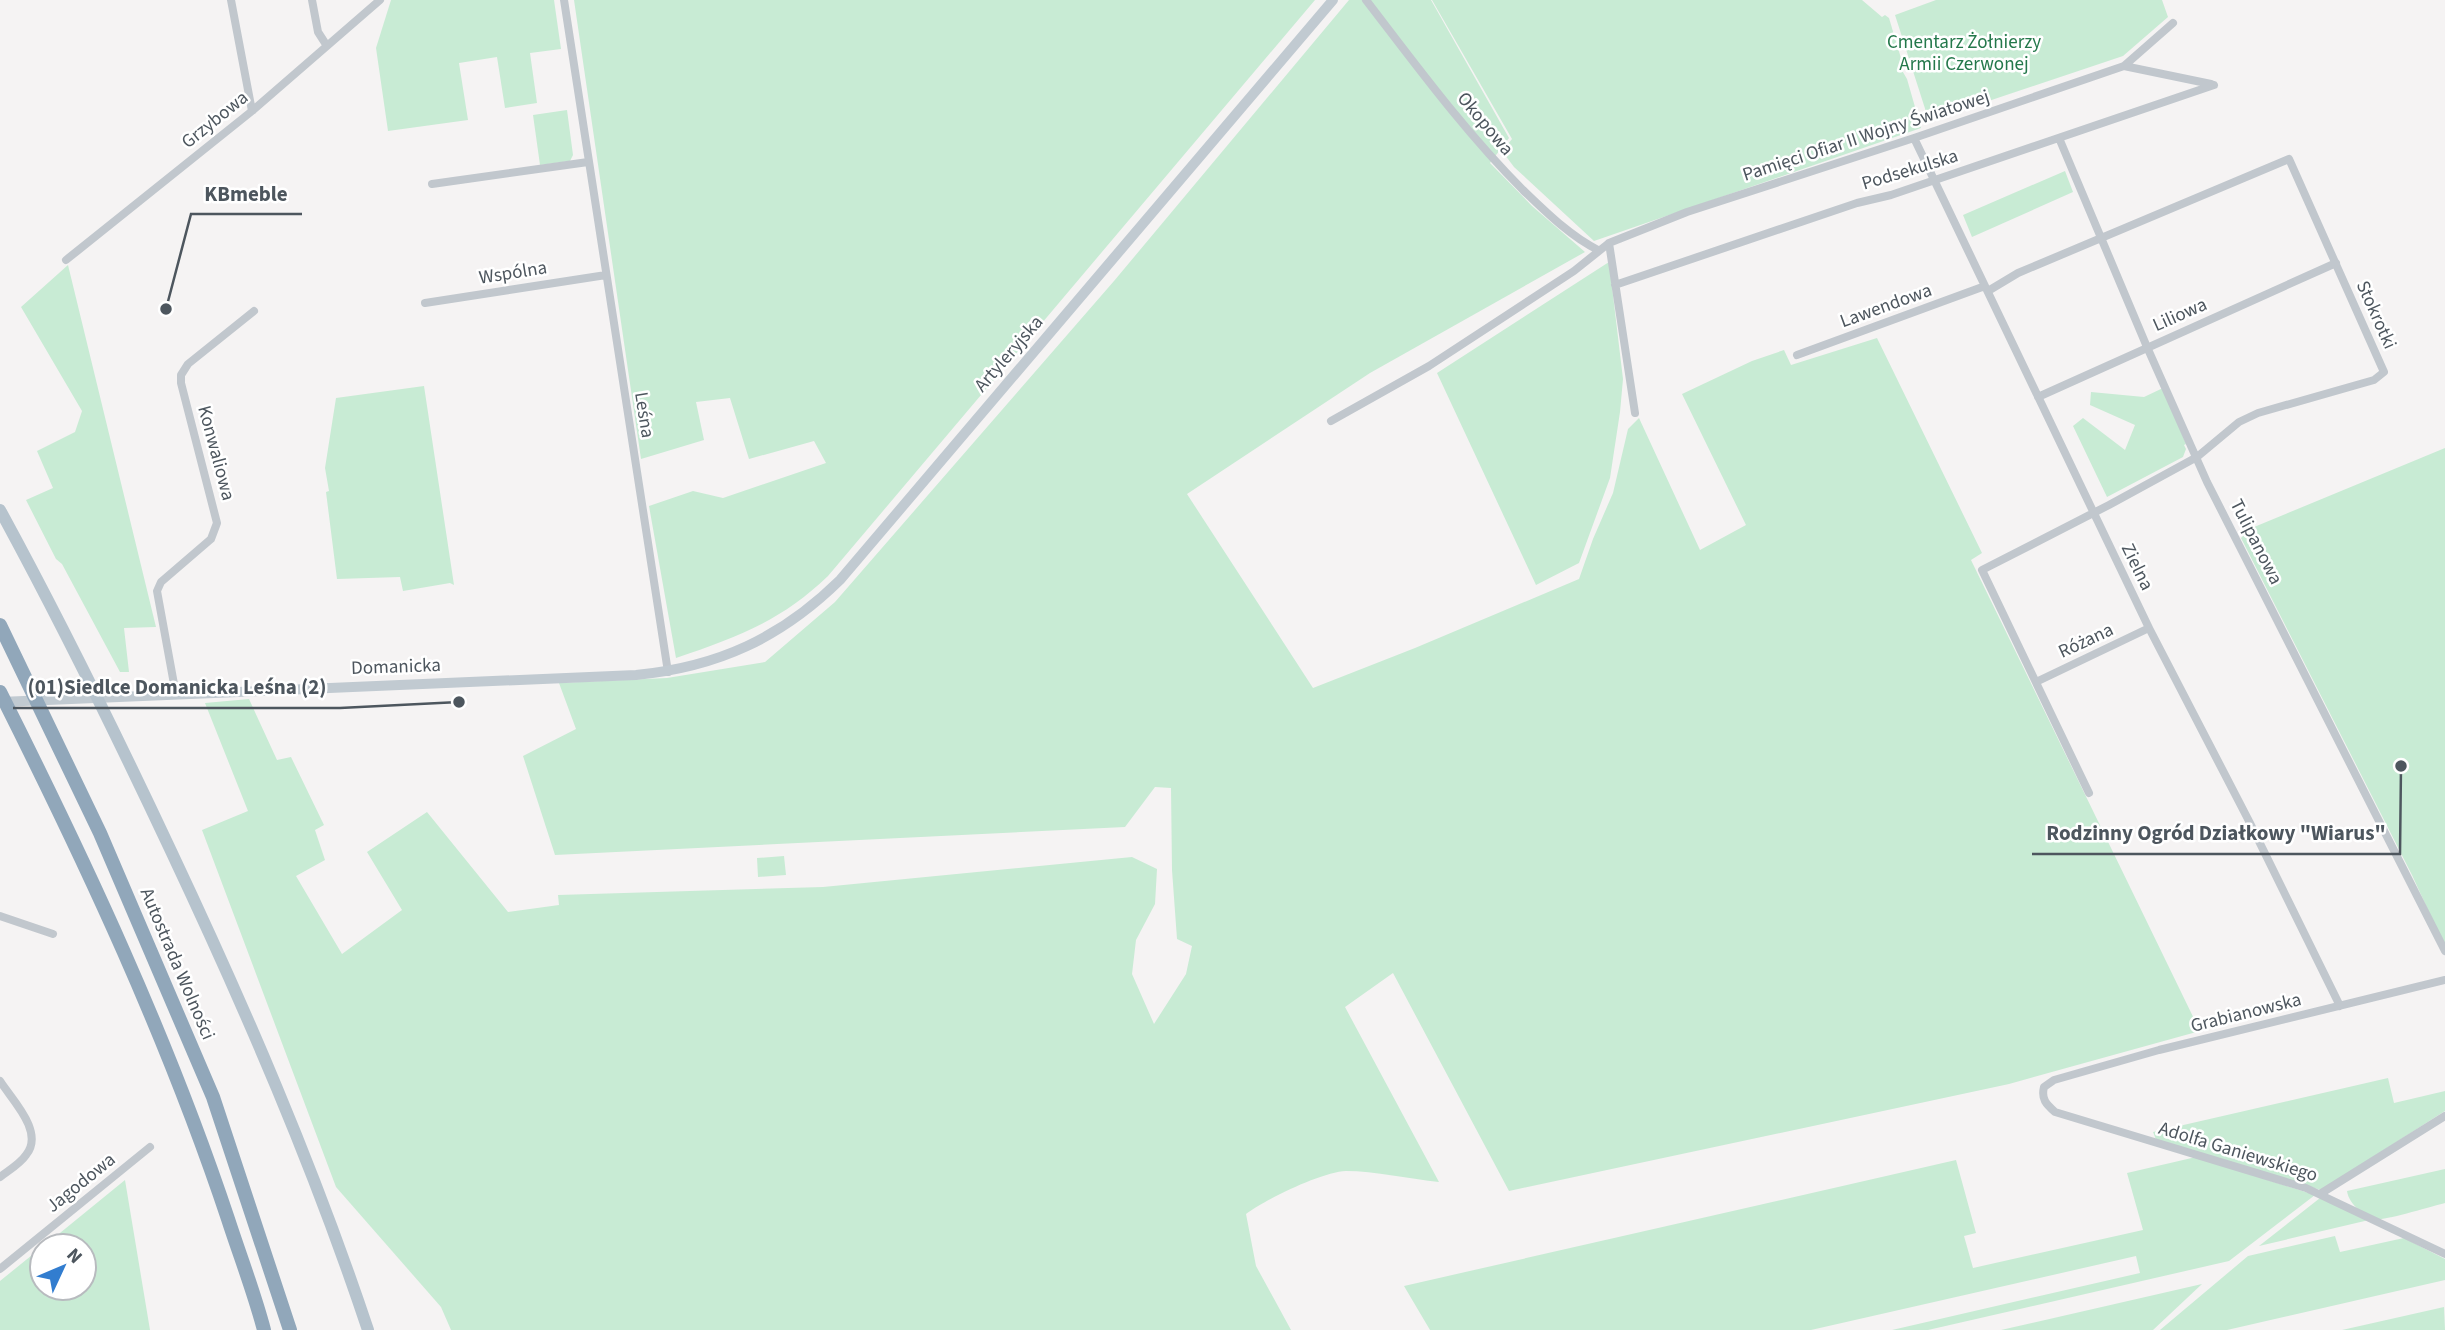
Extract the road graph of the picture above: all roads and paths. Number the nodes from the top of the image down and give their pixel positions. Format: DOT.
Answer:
graph roads {
  1 [pos="231,0"];
  2 [pos="312,0"];
  3 [pos="380,0"];
  4 [pos="564,0"];
  5 [pos="1333,0"];
  6 [pos="1366,0"];
  7 [pos="2173,23"];
  8 [pos="327,46"];
  9 [pos="2124,66"];
  10 [pos="252,111"];
  11 [pos="1914,138"];
  12 [pos="2059,138"];
  13 [pos="588,162"];
  14 [pos="1933,180"];
  15 [pos="432,184"];
  16 [pos="2102,238"];
  17 [pos="1609,243"];
  18 [pos="1598,250"];
  19 [pos="66,260"];
  20 [pos="2336,263"];
  21 [pos="606,275"];
  22 [pos="1615,285"];
  23 [pos="1987,288"];
  24 [pos="425,303"];
  25 [pos="254,311"];
  26 [pos="2147,347"];
  27 [pos="1797,355"];
  28 [pos="2038,397"];
  29 [pos="1635,413"];
  30 [pos="1331,421"];
  31 [pos="2197,457"];
  32 [pos="0,510"];
  33 [pos="2094,513"];
  34 [pos="0,625"];
  35 [pos="2149,628"];
  36 [pos="668,672"];
  37 [pos="2036,682"];
  38 [pos="0,692"];
  39 [pos="176,695"];
  40 [pos="0,702"];
  41 [pos="2089,793"];
  42 [pos="0,916"];
  43 [pos="53,934"];
  44 [pos="2445,951"];
  45 [pos="2445,980"];
  46 [pos="2340,1006"];
  47 [pos="0,1080"];
  48 [pos="2054,1080"];
  49 [pos="2445,1116"];
  50 [pos="150,1147"];
  51 [pos="0,1177"];
  52 [pos="2320,1194"];
  53 [pos="2445,1254"];
  54 [pos="0,1269"];
  55 [pos="264,1330"];
  56 [pos="290,1330"];
  57 [pos="368,1330"];
  1 -- 10 [label="street"];
  2 -- 8 [label="street"];
  3 -- 8 [label="street, Grzybowa"];
  4 -- 13 [label="street, Leśna"];
  5 -- 36 [label="street, Artyleryjska"];
  6 -- 18 [label="street, Okopowa"];
  7 -- 9 [label="street, Pamięci Ofiar II Wojny Światowej"];
  8 -- 10 [label="street, Grzybowa"];
  9 -- 11 [label="street, Pamięci Ofiar II Wojny Światowej"];
  9 -- 12 [label="street, Podsekulska"];
  10 -- 19 [label="street, Grzybowa"];
  11 -- 14 [label="street, Zielna"];
  11 -- 17 [label="street, Pamięci Ofiar II Wojny Światowej"];
  12 -- 14 [label="street, Podsekulska"];
  12 -- 16 [label="street, Tulipanowa"];
  13 -- 15 [label="street"];
  13 -- 21 [label="street, Leśna"];
  14 -- 22 [label="street, Podsekulska"];
  14 -- 23 [label="street, Zielna"];
  16 -- 20 [label="street, Stokrotki"];
  16 -- 23 [label="street, Lawendowa"];
  16 -- 26 [label="street, Tulipanowa"];
  17 -- 18 [label="street, Pamięci Ofiar II Wojny Światowej"];
  17 -- 22 [label="street"];
  18 -- 30 [label="street, Pamięci Ofiar II Wojny Światowej"];
  20 -- 26 [label="street, Liliowa"];
  20 -- 31 [label="street, Stokrotki"];
  21 -- 24 [label="street, Wspólna"];
  21 -- 36 [label="street, Leśna"];
  22 -- 29 [label="street"];
  23 -- 27 [label="street, Lawendowa"];
  23 -- 28 [label="street, Zielna"];
  25 -- 39 [label="street, Konwaliowa"];
  26 -- 28 [label="street, Liliowa"];
  26 -- 31 [label="street, Tulipanowa"];
  28 -- 33 [label="street, Zielna"];
  31 -- 33 [label="street, Stokrotki"];
  31 -- 44 [label="street, Tulipanowa"];
  32 -- 57 [label="main road"];
  33 -- 35 [label="street, Zielna"];
  33 -- 37 [label="street, Stokrotki"];
  34 -- 56 [label="highway, Autostrada Wolności"];
  35 -- 37 [label="street, Różana"];
  35 -- 46 [label="street, Zielna"];
  36 -- 39 [label="street, Domanicka"];
  37 -- 41 [label="street"];
  38 -- 55 [label="highway"];
  39 -- 40 [label="street, Domanicka"];
  42 -- 43 [label="street"];
  45 -- 46 [label="street, Grabianowska"];
  46 -- 48 [label="street, Grabianowska"];
  47 -- 51 [label="street"];
  48 -- 52 [label="street, Adolfa Ganiewskiego"];
  49 -- 52 [label="street"];
  50 -- 54 [label="street, Jagodowa"];
  52 -- 53 [label="street, Adolfa Ganiewskiego"];
}
